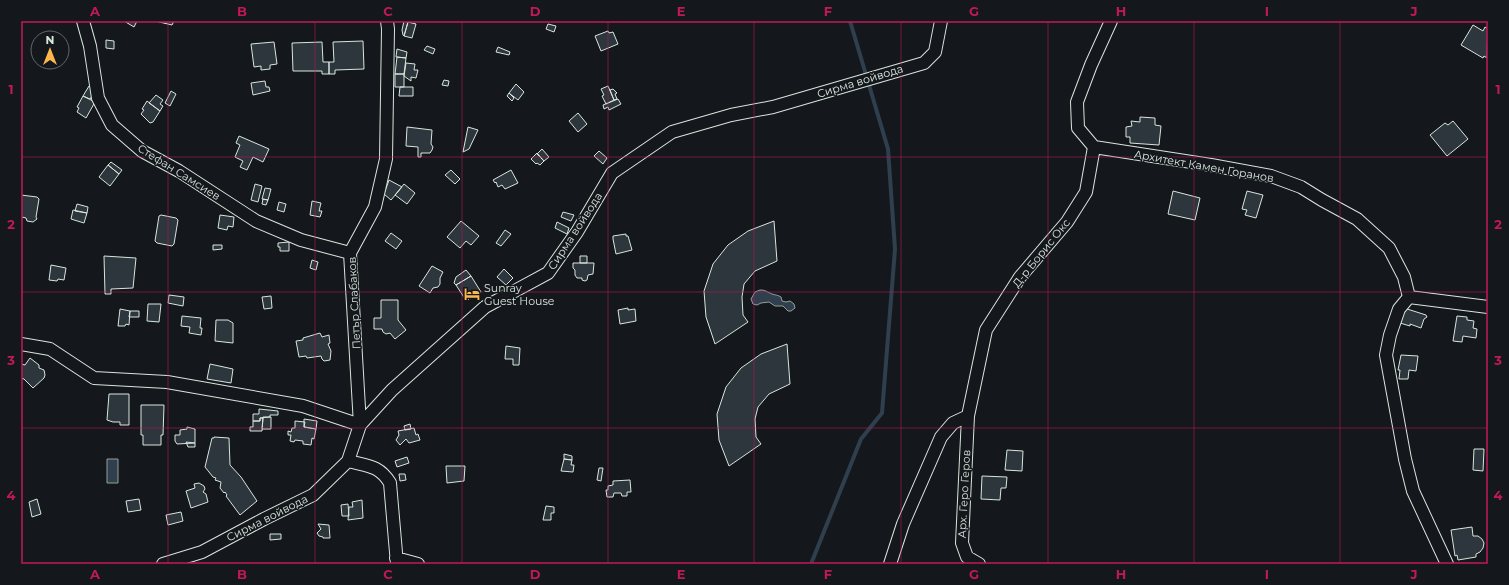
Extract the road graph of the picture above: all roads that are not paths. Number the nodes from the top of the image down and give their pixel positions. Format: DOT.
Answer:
graph roads {
  1 [pos="83,21"];
  2 [pos="387,21"];
  3 [pos="941,21"];
  4 [pos="1110,21"];
  5 [pos="1094,147"];
  6 [pos="350,253"];
  7 [pos="1409,297"];
  8 [pos="1488,307"];
  9 [pos="21,344"];
  10 [pos="968,416"];
  11 [pos="360,425"];
  12 [pos="348,461"];
  13 [pos="397,561"];
  14 [pos="163,564"];
  15 [pos="418,564"];
  16 [pos="890,564"];
  17 [pos="979,564"];
  18 [pos="1447,564"];
  1 -- 6 [label="street, Стефан Самсиев"];
  2 -- 6 [label="street, Петър Слабаков"];
  3 -- 11 [label="street, Сирма войвода"];
  4 -- 5 [label="street"];
  5 -- 7 [label="street, Архитект Камен Горанов"];
  5 -- 10 [label="street, Д-р Борис Окс"];
  6 -- 11 [label="street, Петър Слабаков"];
  7 -- 8 [label="street"];
  7 -- 18 [label="street"];
  9 -- 11 [label="street"];
  10 -- 16 [label="street"];
  10 -- 17 [label="street, Арх. Геро Геров"];
  11 -- 12 [label="street, Сирма войвода"];
  12 -- 13 [label="street"];
  12 -- 14 [label="street, Сирма войвода"];
  13 -- 15 [label="street"];
}
